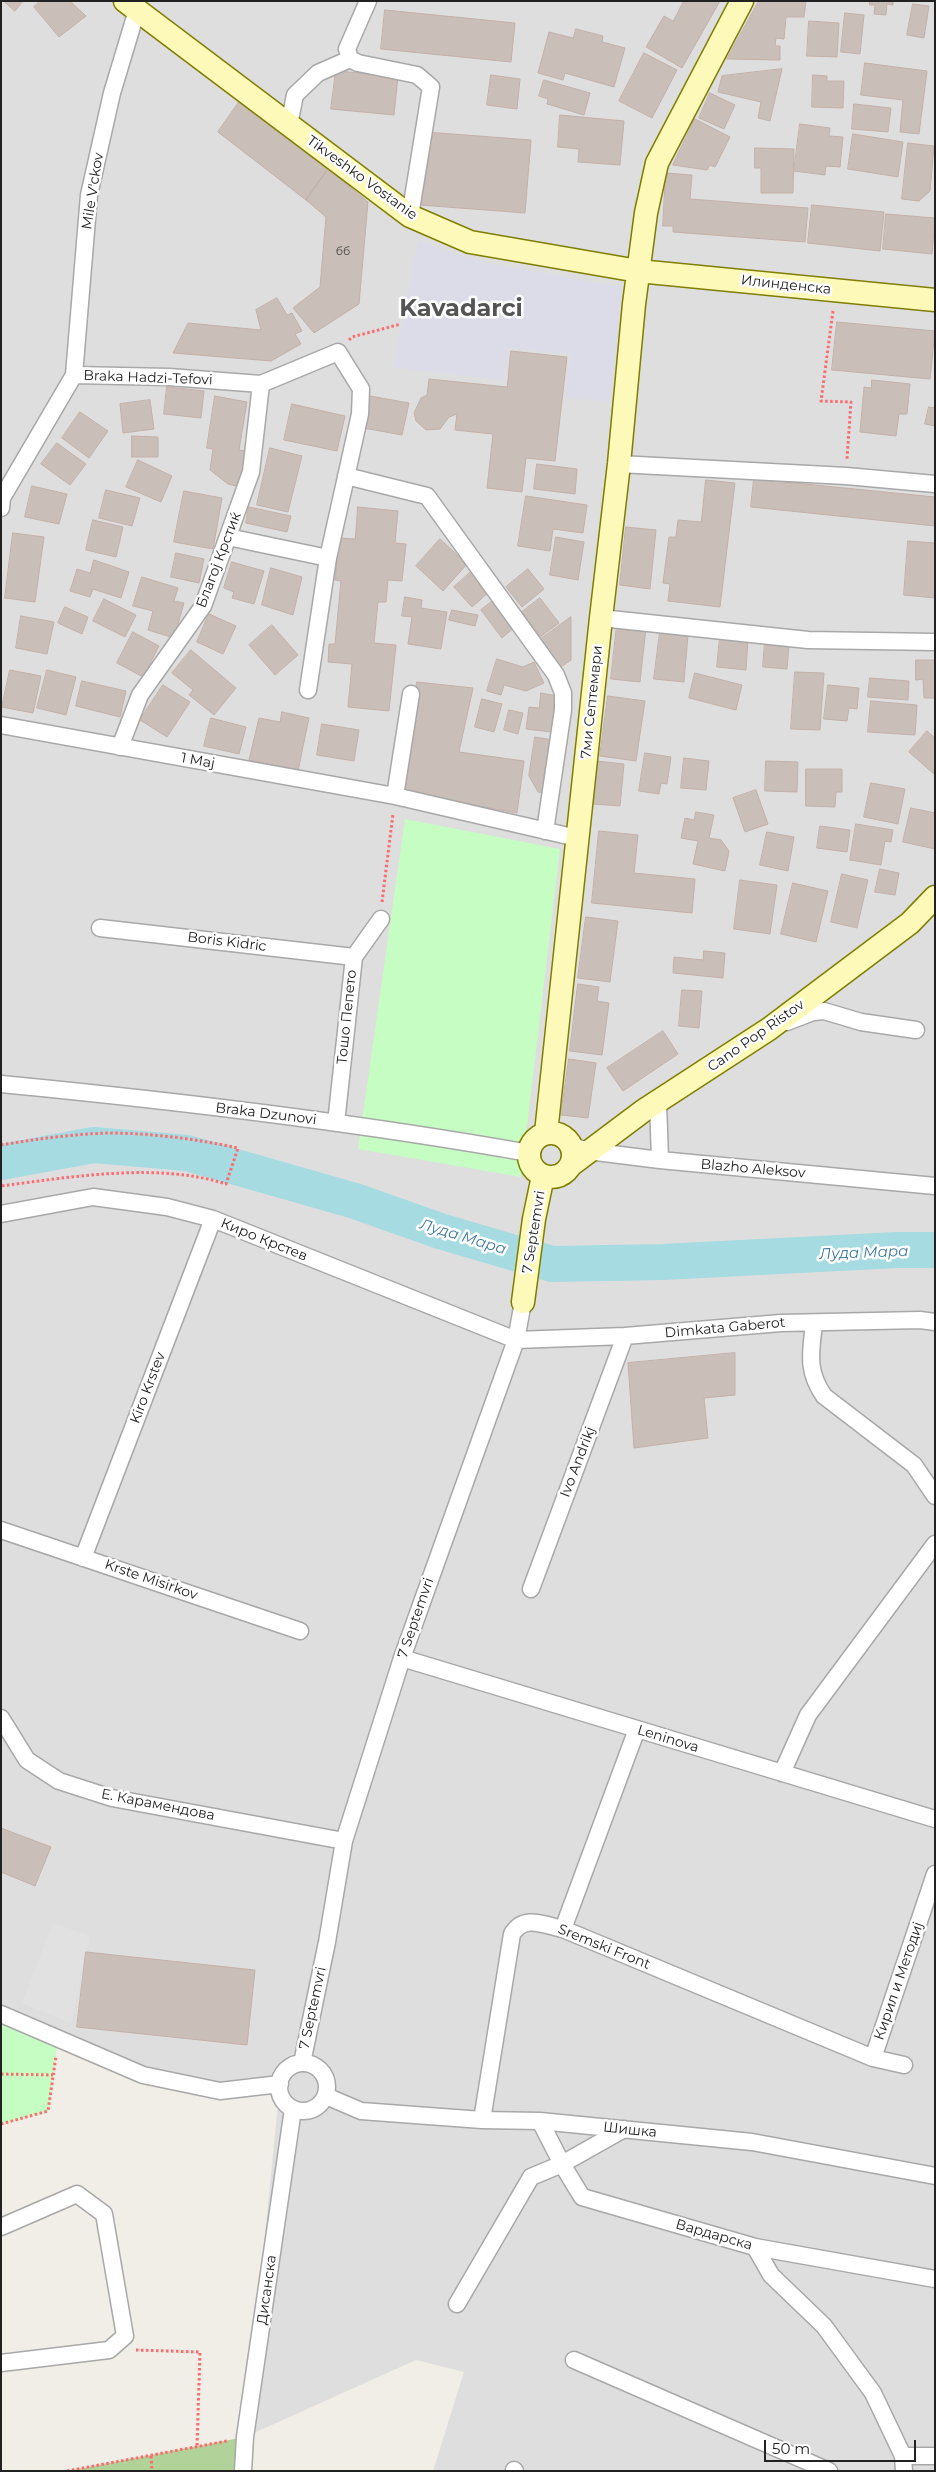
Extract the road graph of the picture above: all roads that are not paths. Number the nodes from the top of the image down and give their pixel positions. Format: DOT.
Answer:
graph roads {
  1 [pos="368,1"];
  2 [pos="742,1"];
  3 [pos="131,6"];
  4 [pos="350,59"];
  5 [pos="289,126"];
  6 [pos="410,216"];
  7 [pos="638,272"];
  8 [pos="935,300"];
  9 [pos="74,375"];
  10 [pos="260,384"];
  11 [pos="619,464"];
  12 [pos="346,476"];
  13 [pos="935,484"];
  14 [pos="2,501"];
  15 [pos="228,537"];
  16 [pos="328,558"];
  17 [pos="601,618"];
  18 [pos="935,642"];
  19 [pos="308,690"];
  20 [pos="411,694"];
  21 [pos="1,725"];
  22 [pos="120,747"];
  23 [pos="395,796"];
  24 [pos="545,831"];
  25 [pos="577,838"];
  26 [pos="935,897"];
  27 [pos="380,918"];
  28 [pos="100,928"];
  29 [pos="354,957"];
  30 [pos="769,1029"];
  31 [pos="916,1030"];
  32 [pos="1,1084"];
  33 [pos="658,1102"];
  34 [pos="336,1123"];
  35 [pos="546,1133"];
  36 [pos="529,1154"];
  37 [pos="577,1154"];
  38 [pos="660,1160"];
  39 [pos="543,1176"];
  40 [pos="935,1186"];
  41 [pos="1,1214"];
  42 [pos="213,1219"];
  43 [pos="522,1302"];
  44 [pos="935,1322"];
  45 [pos="814,1323"];
  46 [pos="625,1336"];
  47 [pos="516,1340"];
  48 [pos="935,1496"];
  49 [pos="1,1530"];
  50 [pos="935,1544"];
  51 [pos="83,1558"];
  52 [pos="530,1589"];
  53 [pos="300,1631"];
  54 [pos="402,1658"];
  55 [pos="1,1718"];
  56 [pos="638,1729"];
  57 [pos="782,1773"];
  58 [pos="935,1819"];
  59 [pos="344,1841"];
  60 [pos="935,1874"];
  61 [pos="563,1928"];
  62 [pos="1,2014"];
  63 [pos="873,2058"];
  64 [pos="302,2064"];
  65 [pos="904,2066"];
  66 [pos="280,2084"];
  67 [pos="326,2096"];
  68 [pos="294,2109"];
  69 [pos="482,2120"];
  70 [pos="540,2121"];
  71 [pos="624,2129"];
  72 [pos="562,2164"];
  73 [pos="935,2176"];
  74 [pos="1,2227"];
  75 [pos="755,2247"];
  76 [pos="935,2279"];
  77 [pos="457,2304"];
  78 [pos="574,2360"];
  79 [pos="1,2363"];
  80 [pos="935,2456"];
  81 [pos="904,2464"];
  82 [pos="243,2471"];
  83 [pos="829,2471"];
  1 -- 4 [label="street"];
  2 -- 7 [label="street, 7ми Септември"];
  3 -- 5 [label="street, Tikveshko Vostanie"];
  3 -- 9 [label="street, Mile V'ckov"];
  4 -- 5 [label="street"];
  4 -- 6 [label="street"];
  5 -- 6 [label="street, Tikveshko Vostanie"];
  6 -- 7 [label="street, Tikveshko Vostanie"];
  7 -- 8 [label="street, Илинденска"];
  7 -- 11 [label="street, 7ми Септември"];
  9 -- 10 [label="street, Braka Hadzi-Tefovi"];
  9 -- 14 [label="street, Braka Hadzi-Tefovi"];
  10 -- 12 [label="street, Braka Hadzi-Tefovi"];
  10 -- 15 [label="street, Благој Крстиќ"];
  11 -- 13 [label="street"];
  11 -- 17 [label="street, 7ми Септември"];
  12 -- 16 [label="street"];
  12 -- 24 [label="street"];
  15 -- 16 [label="street"];
  15 -- 22 [label="street, Благој Крстиќ"];
  16 -- 19 [label="street"];
  17 -- 18 [label="street"];
  17 -- 25 [label="street, 7ми Септември"];
  20 -- 23 [label="street"];
  21 -- 22 [label="street, 1 Maj"];
  22 -- 23 [label="street, 1 Maj"];
  23 -- 24 [label="street, 1 Maj"];
  24 -- 25 [label="street, 1 Maj"];
  25 -- 35 [label="street, 7ми Септември"];
  26 -- 30 [label="street, Cano Pop Ristov"];
  27 -- 29 [label="street, Тошо Пепето"];
  28 -- 29 [label="street, Boris Kidric"];
  29 -- 34 [label="street, Тошо Пепето"];
  30 -- 31 [label="street"];
  30 -- 33 [label="street, Cano Pop Ristov"];
  32 -- 34 [label="street, Braka Dzunovi"];
  33 -- 37 [label="street, Cano Pop Ristov"];
  33 -- 38 [label="street"];
  34 -- 36 [label="street, Braka Dzunovi"];
  35 -- 36 [label="street"];
  35 -- 37 [label="street"];
  36 -- 39 [label="street"];
  37 -- 38 [label="street, Blazho Aleksov"];
  37 -- 39 [label="street"];
  38 -- 40 [label="street, Blazho Aleksov"];
  39 -- 43 [label="street, 7 Septemvri"];
  41 -- 42 [label="street, Киро Крстев"];
  42 -- 47 [label="street, Киро Крстев"];
  42 -- 51 [label="street, Kiro Krstev"];
  43 -- 47 [label="street, 7 Septemvri"];
  44 -- 45 [label="street, Dimkata Gaberot"];
  45 -- 46 [label="street, Dimkata Gaberot"];
  45 -- 48 [label="street"];
  46 -- 47 [label="street, Dimkata Gaberot"];
  46 -- 52 [label="street, Ivo Andrikj"];
  47 -- 54 [label="street, 7 Septemvri"];
  49 -- 51 [label="street, Krste Misirkov"];
  50 -- 57 [label="street"];
  51 -- 53 [label="street, Krste Misirkov"];
  54 -- 56 [label="street, Leninova"];
  54 -- 59 [label="street, 7 Septemvri"];
  55 -- 59 [label="street, Е. Карамендова"];
  56 -- 57 [label="street, Leninova"];
  56 -- 61 [label="street"];
  57 -- 58 [label="street, Leninova"];
  59 -- 64 [label="street, 7 Septemvri"];
  60 -- 63 [label="street, Кирил и Методиј"];
  61 -- 63 [label="street, Sremski Front"];
  61 -- 69 [label="street, Sremski Front"];
  62 -- 66 [label="street"];
  63 -- 65 [label="street, Кирил и Методиј"];
  64 -- 66 [label="street"];
  64 -- 67 [label="street"];
  66 -- 68 [label="street"];
  67 -- 68 [label="street"];
  67 -- 69 [label="street, Шишка"];
  68 -- 82 [label="street, Дисанска"];
  69 -- 70 [label="street, Шишка"];
  70 -- 71 [label="street, Шишка"];
  70 -- 72 [label="street, Вардарска"];
  71 -- 72 [label="street"];
  71 -- 73 [label="street, Шишка"];
  72 -- 75 [label="street, Вардарска"];
  72 -- 77 [label="street"];
  74 -- 79 [label="street"];
  75 -- 76 [label="street, Вардарска"];
  75 -- 81 [label="street"];
  78 -- 83 [label="street"];
  80 -- 81 [label="street"];
}
